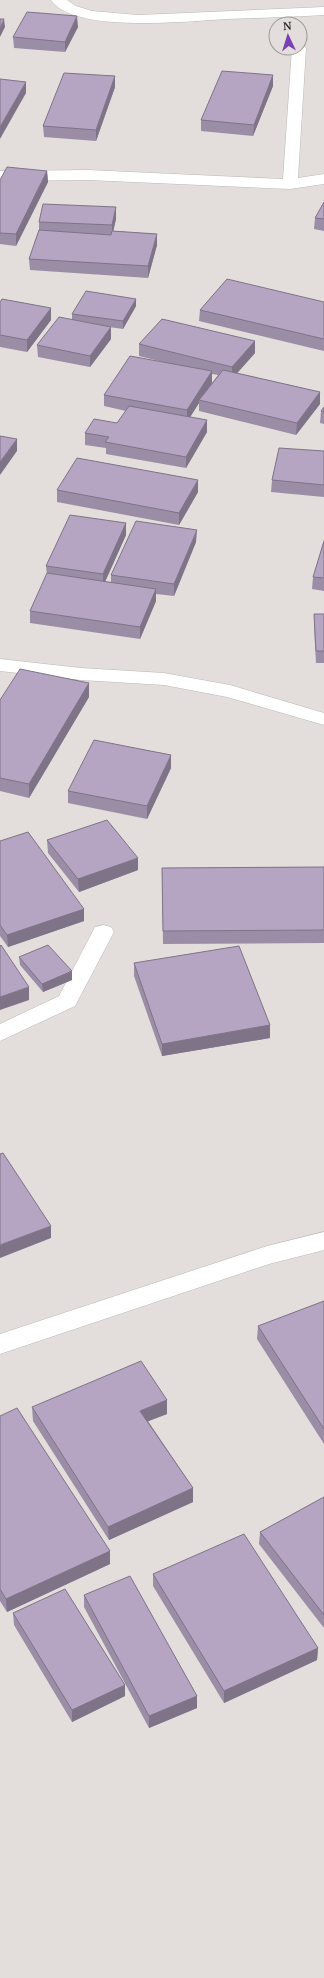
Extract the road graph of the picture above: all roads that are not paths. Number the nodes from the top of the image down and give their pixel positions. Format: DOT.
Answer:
graph roads {
  1 [pos="58,0"];
  2 [pos="324,11"];
  3 [pos="307,16"];
  4 [pos="268,18"];
  5 [pos="298,56"];
  6 [pos="0,176"];
  7 [pos="324,179"];
  8 [pos="290,184"];
  9 [pos="0,665"];
  10 [pos="324,719"];
  11 [pos="103,932"];
  12 [pos="0,1033"];
  13 [pos="324,1241"];
  14 [pos="0,1344"];
  1 -- 4 [label="street"];
  2 -- 3 [label="street"];
  5 -- 8 [label="street"];
  6 -- 8 [label="street"];
  7 -- 8 [label="street"];
  9 -- 10 [label="street"];
  11 -- 12 [label="street"];
  13 -- 14 [label="street"];
}
